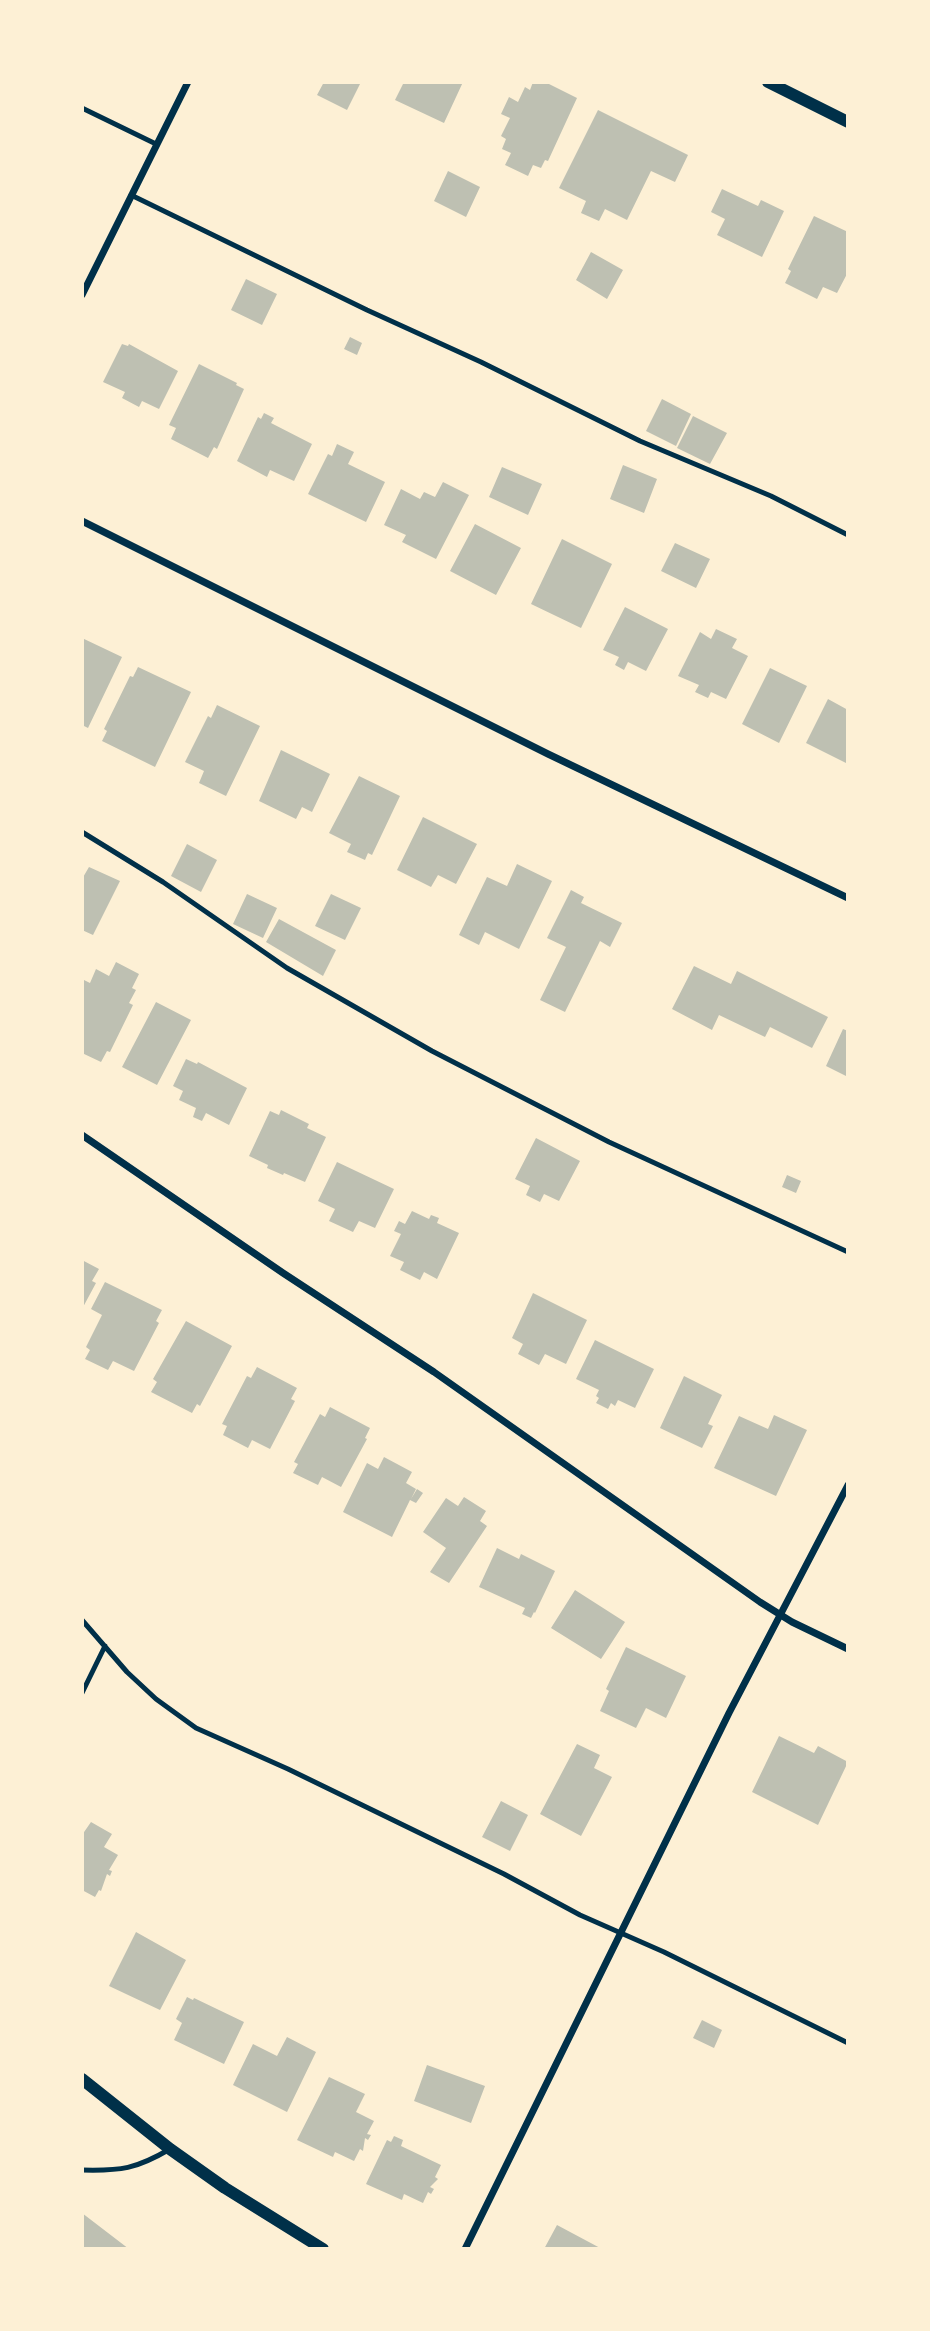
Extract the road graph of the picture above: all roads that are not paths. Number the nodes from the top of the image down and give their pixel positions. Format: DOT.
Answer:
graph roads {
  1 [pos="188,82"];
  2 [pos="768,82"];
  3 [pos="82,108"];
  4 [pos="848,122"];
  5 [pos="156,144"];
  6 [pos="131,195"];
  7 [pos="82,295"];
  8 [pos="82,521"];
  9 [pos="848,535"];
  10 [pos="82,832"];
  11 [pos="848,898"];
  12 [pos="82,1135"];
  13 [pos="848,1252"];
  14 [pos="848,1485"];
  15 [pos="781,1615"];
  16 [pos="82,1620"];
  17 [pos="104,1646"];
  18 [pos="848,1649"];
  19 [pos="82,1693"];
  20 [pos="620,1932"];
  21 [pos="848,2043"];
  22 [pos="82,2079"];
  23 [pos="170,2149"];
  24 [pos="82,2170"];
  25 [pos="323,2249"];
  26 [pos="465,2249"];
  1 -- 5 [label="street"];
  2 -- 4 [label="street"];
  3 -- 5 [label="lane"];
  5 -- 6 [label="street"];
  6 -- 7 [label="street"];
  6 -- 9 [label="lane"];
  8 -- 11 [label="street"];
  10 -- 13 [label="lane"];
  12 -- 15 [label="street"];
  14 -- 15 [label="street"];
  15 -- 18 [label="street"];
  15 -- 20 [label="street"];
  16 -- 17 [label="lane"];
  17 -- 19 [label="lane"];
  17 -- 20 [label="lane"];
  20 -- 21 [label="lane"];
  20 -- 26 [label="street"];
  22 -- 23 [label="street"];
  23 -- 24 [label="lane"];
  23 -- 25 [label="street"];
}
